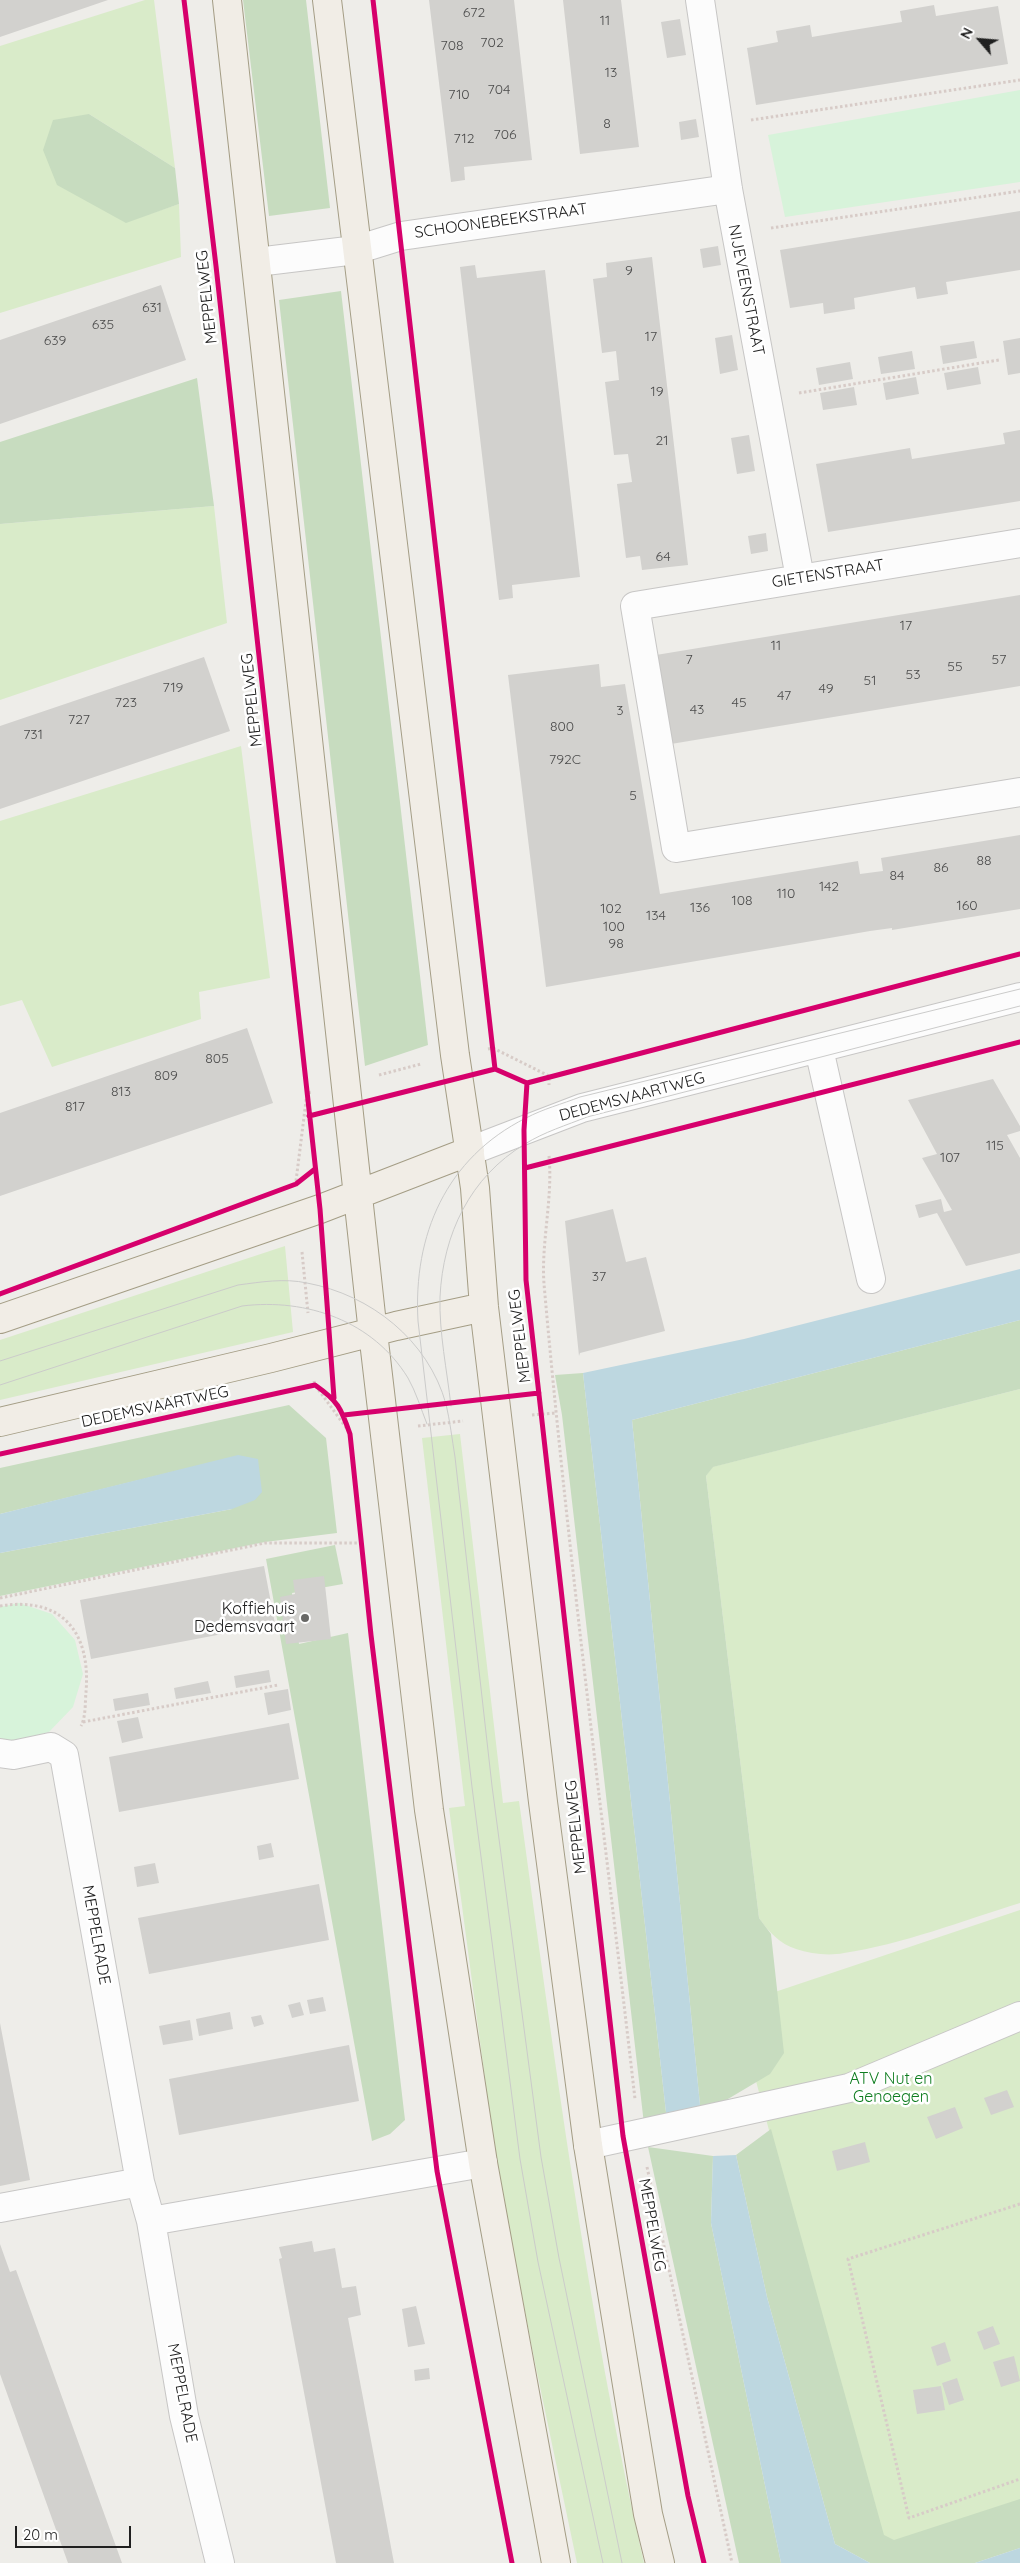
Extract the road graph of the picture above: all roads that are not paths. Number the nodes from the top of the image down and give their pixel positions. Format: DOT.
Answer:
graph roads {
  1 [pos="227,0"];
  2 [pos="327,0"];
  3 [pos="700,0"];
  4 [pos="728,189"];
  5 [pos="356,250"];
  6 [pos="257,262"];
  7 [pos="1020,543"];
  8 [pos="800,578"];
  9 [pos="1020,792"];
  10 [pos="1020,998"];
  11 [pos="819,1049"];
  12 [pos="470,1151"];
  13 [pos="358,1195"];
  14 [pos="871,1279"];
  15 [pos="484,1307"];
  16 [pos="0,1319"];
  17 [pos="373,1332"];
  18 [pos="0,1422"];
  19 [pos="0,1753"];
  20 [pos="1020,2016"];
  21 [pos="588,2145"];
  22 [pos="483,2163"];
  23 [pos="140,2182"];
  24 [pos="0,2208"];
  25 [pos="151,2221"];
  26 [pos="220,2563"];
  27 [pos="556,2563"];
  28 [pos="660,2563"];
  1 -- 6 [label="main road"];
  2 -- 5 [label="main road, MEPPELWEG"];
  3 -- 4 [label="street, NIJEVEENSTRAAT"];
  4 -- 5 [label="street, SCHOONEBEEKSTRAAT"];
  4 -- 8 [label="street, NIJEVEENSTRAAT"];
  5 -- 6 [label="street, SCHOONEBEEKSTRAAT"];
  5 -- 12 [label="main road, MEPPELWEG"];
  6 -- 13 [label="main road"];
  7 -- 8 [label="street, GIETENSTRAAT"];
  8 -- 9 [label="street, GIETENSTRAAT"];
  10 -- 11 [label="street, DEDEMSVAARTWEG"];
  11 -- 12 [label="street, DEDEMSVAARTWEG"];
  11 -- 14 [label="street"];
  12 -- 13 [label="main road, DEDEMSVAARTWEG"];
  12 -- 15 [label="main road, MEPPELWEG"];
  13 -- 16 [label="main road, DEDEMSVAARTWEG"];
  13 -- 17 [label="main road"];
  15 -- 17 [label="main road, DEDEMSVAARTWEG"];
  15 -- 21 [label="main road, MEPPELWEG"];
  17 -- 18 [label="main road, DEDEMSVAARTWEG"];
  17 -- 22 [label="main road"];
  19 -- 23 [label="street, MEPPELRADE"];
  20 -- 21 [label="street"];
  21 -- 28 [label="main road, MEPPELWEG"];
  22 -- 25 [label="street"];
  22 -- 27 [label="main road"];
  23 -- 24 [label="street"];
  23 -- 25 [label="street, MEPPELRADE"];
  25 -- 26 [label="street, MEPPELRADE"];
}
